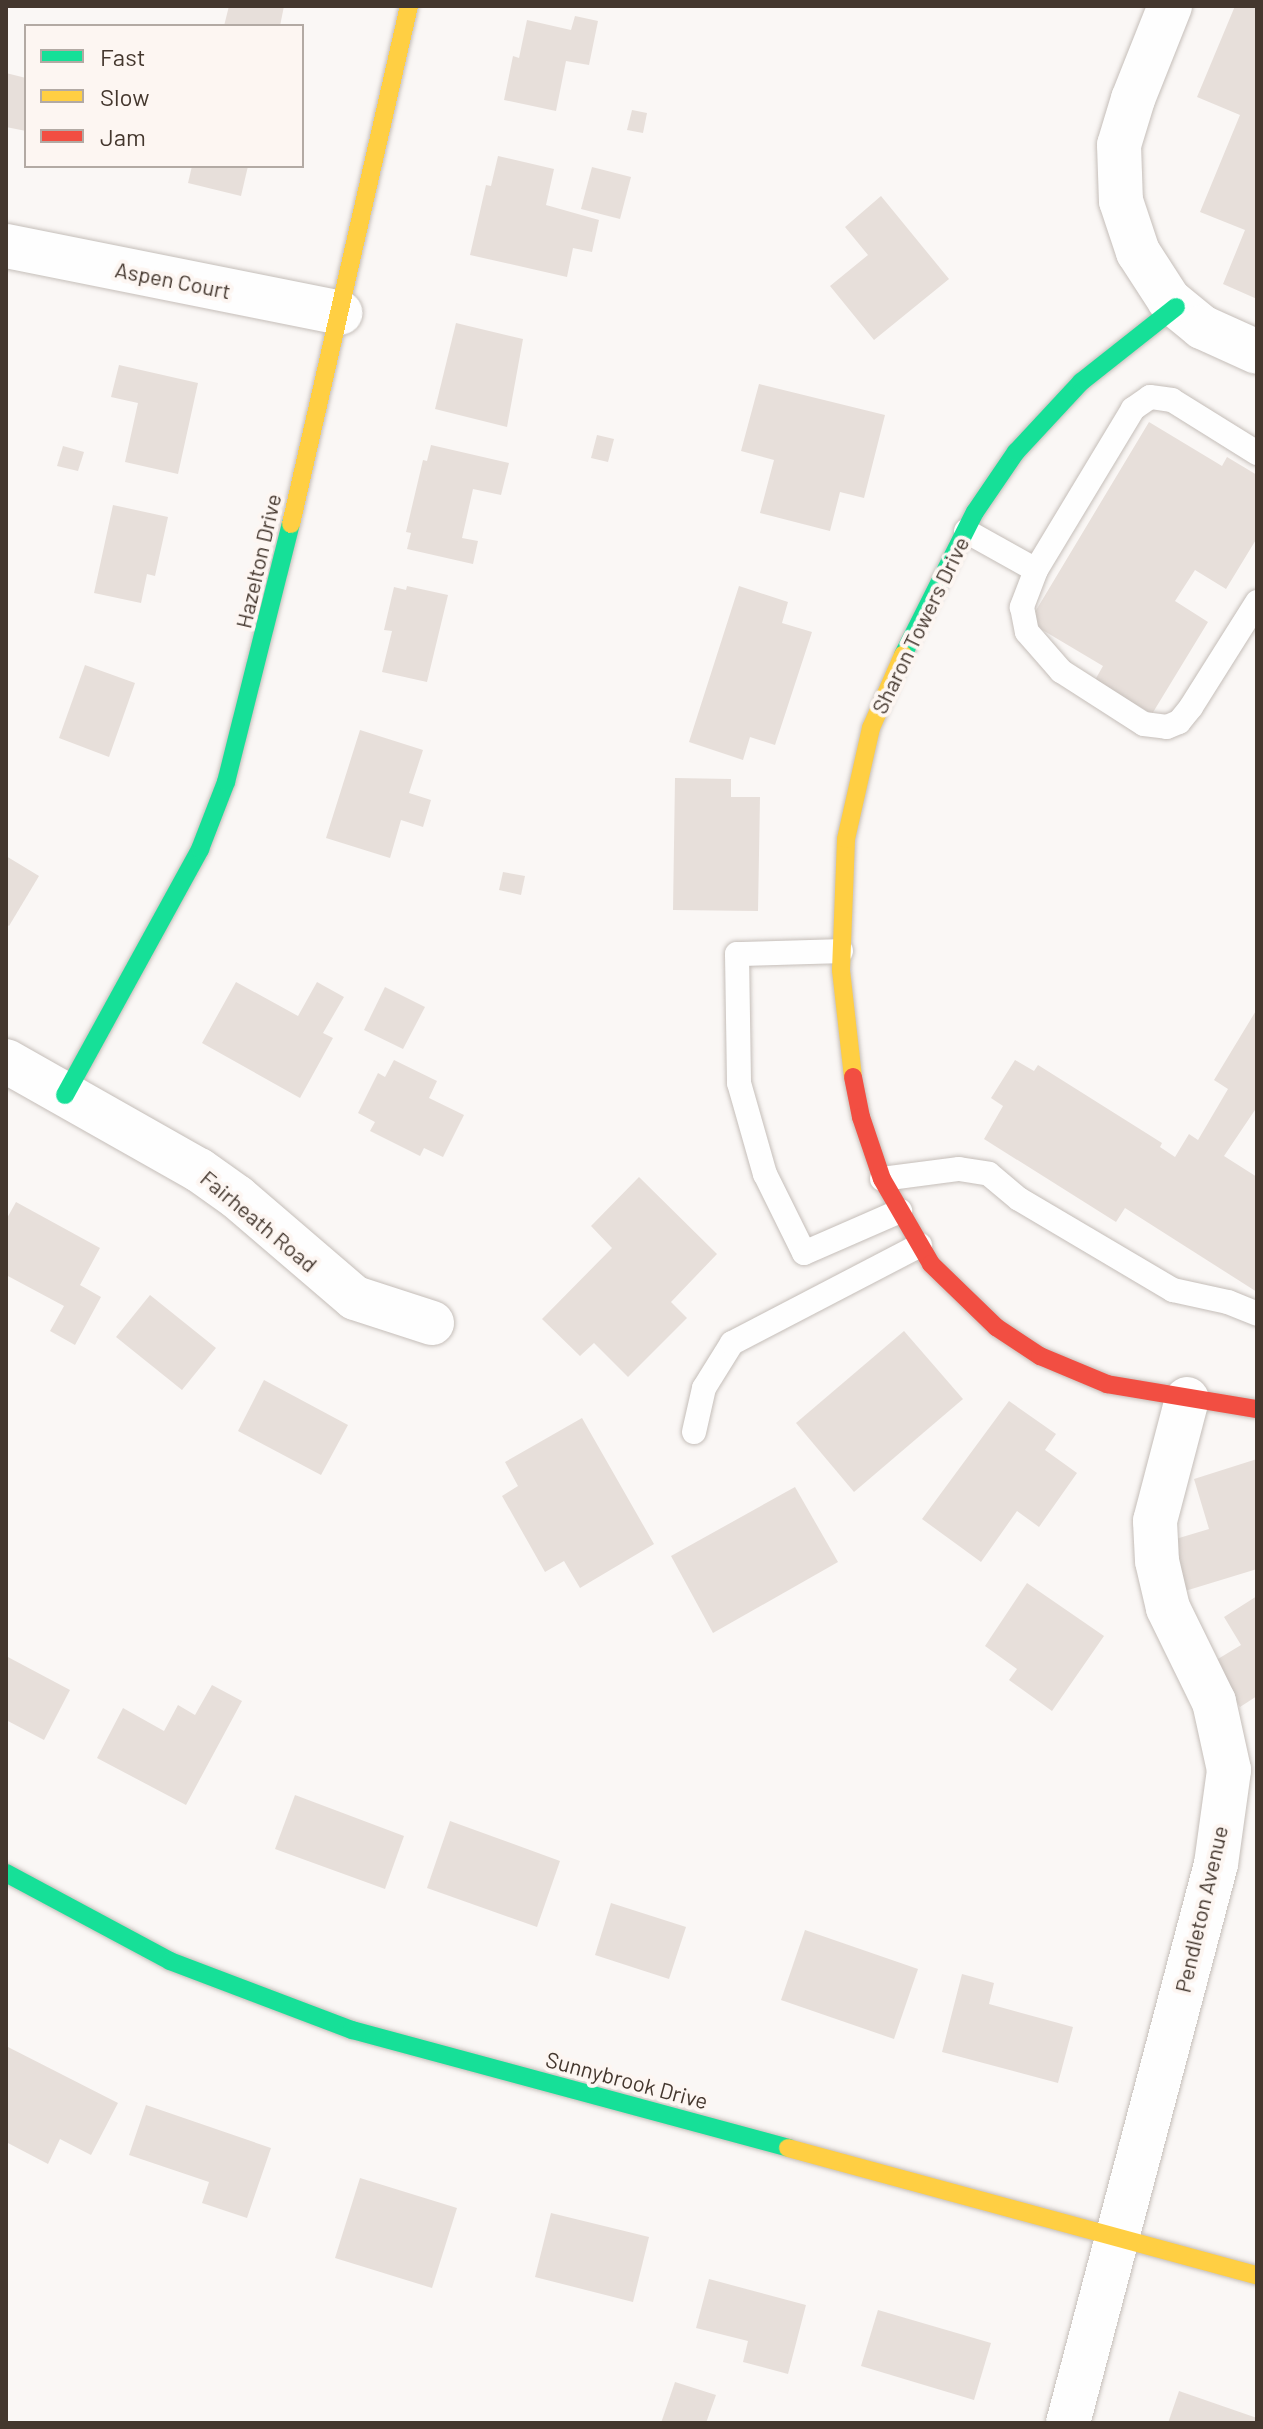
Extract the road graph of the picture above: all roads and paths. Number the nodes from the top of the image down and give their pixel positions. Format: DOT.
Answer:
graph roads {
  1 [pos="409,6"];
  2 [pos="1170,6"];
  3 [pos="6,246"];
  4 [pos="1176,307"];
  5 [pos="340,313"];
  6 [pos="1257,352"];
  7 [pos="1257,453"];
  8 [pos="966,531"];
  9 [pos="1036,570"];
  10 [pos="1257,602"];
  11 [pos="841,951"];
  12 [pos="6,1061"];
  13 [pos="65,1095"];
  14 [pos="882,1179"];
  15 [pos="900,1211"];
  16 [pos="920,1245"];
  17 [pos="1257,1314"];
  18 [pos="432,1323"];
  19 [pos="1187,1399"];
  20 [pos="1257,1409"];
  21 [pos="694,1432"];
  22 [pos="6,1873"];
  23 [pos="1119,2237"];
  24 [pos="1257,2275"];
  25 [pos="1068,2423"];
  1 -- 5 [label="street, Hazelton Drive"];
  2 -- 4 [label="street"];
  3 -- 5 [label="street, Aspen Court"];
  4 -- 6 [label="street"];
  4 -- 8 [label="street, Sharon Towers Drive"];
  5 -- 13 [label="street, Hazelton Drive"];
  7 -- 9 [label="lane"];
  8 -- 9 [label="lane"];
  8 -- 11 [label="street, Sharon Towers Drive"];
  9 -- 10 [label="lane"];
  11 -- 14 [label="street, Sharon Towers Drive"];
  11 -- 15 [label="lane"];
  12 -- 13 [label="street, Fairheath Road"];
  13 -- 18 [label="street, Fairheath Road"];
  14 -- 15 [label="street, Sharon Towers Drive"];
  14 -- 17 [label="lane"];
  15 -- 16 [label="street, Sharon Towers Drive"];
  16 -- 19 [label="street, Sharon Towers Drive"];
  16 -- 21 [label="lane"];
  19 -- 20 [label="street, Sharon Towers Drive"];
  19 -- 23 [label="street, Pendleton Avenue"];
  22 -- 23 [label="street, Sunnybrook Drive"];
  23 -- 24 [label="street, Sunnybrook Drive"];
  23 -- 25 [label="street, Pendleton Avenue"];
}
